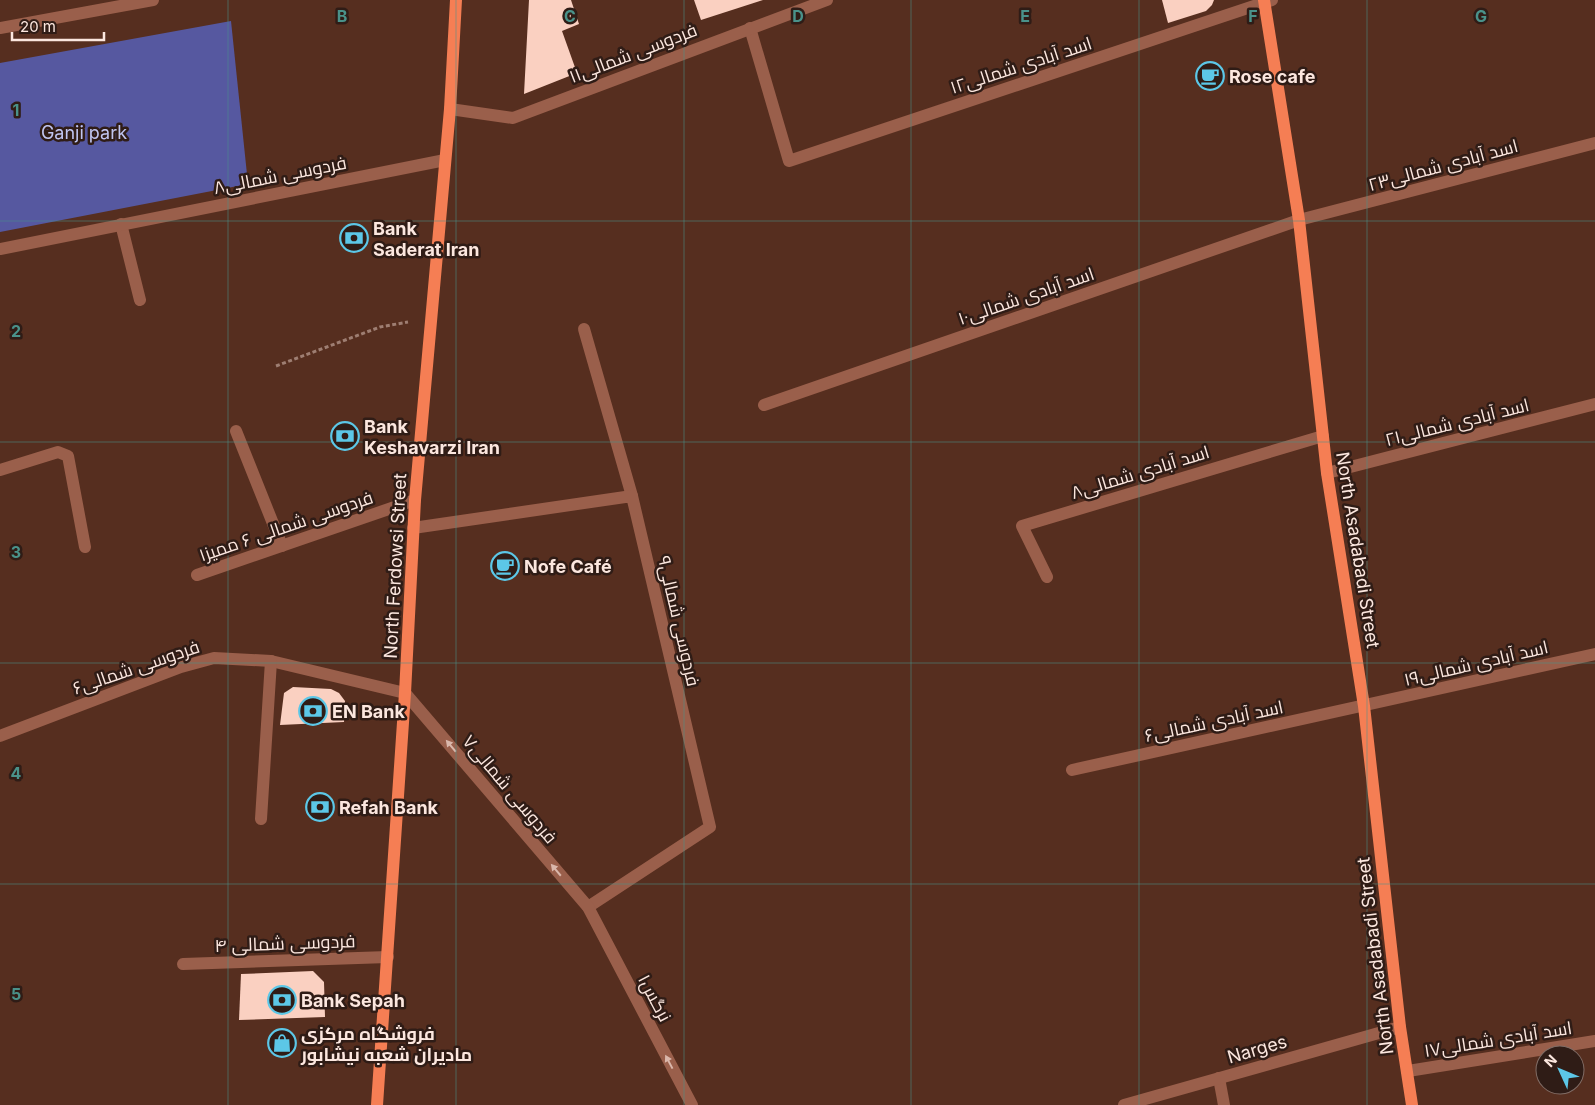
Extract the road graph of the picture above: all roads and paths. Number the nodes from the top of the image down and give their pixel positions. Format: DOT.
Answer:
graph roads {
  1 [pos="153,0"];
  2 [pos="456,0"];
  3 [pos="827,0"];
  4 [pos="1267,1"];
  5 [pos="0,28"];
  6 [pos="750,28"];
  7 [pos="450,109"];
  8 [pos="1595,143"];
  9 [pos="445,160"];
  10 [pos="1299,220"];
  11 [pos="121,224"];
  12 [pos="0,249"];
  13 [pos="140,300"];
  14 [pos="431,318"];
  15 [pos="584,328"];
  16 [pos="276,366"];
  17 [pos="1595,404"];
  18 [pos="764,405"];
  19 [pos="236,431"];
  20 [pos="1323,436"];
  21 [pos="0,470"];
  22 [pos="1327,473"];
  23 [pos="632,496"];
  24 [pos="415,500"];
  25 [pos="413,528"];
  26 [pos="85,546"];
  27 [pos="282,546"];
  28 [pos="196,575"];
  29 [pos="1048,577"];
  30 [pos="1595,654"];
  31 [pos="271,661"];
  32 [pos="405,693"];
  33 [pos="1364,706"];
  34 [pos="0,736"];
  35 [pos="1072,770"];
  36 [pos="261,819"];
  37 [pos="588,907"];
  38 [pos="388,958"];
  39 [pos="183,964"];
  40 [pos="1400,1027"];
  41 [pos="1595,1041"];
  42 [pos="1408,1071"];
  43 [pos="1219,1078"];
  44 [pos="377,1105"];
  45 [pos="692,1105"];
  46 [pos="1124,1105"];
  47 [pos="1224,1105"];
  48 [pos="1412,1105"];
  1 -- 5 [label="street"];
  2 -- 7 [label="main road, North Ferdowsi Street"];
  3 -- 6 [label="street, فردوسی شمالی۱۱"];
  4 -- 6 [label="street, اسد آبادی شمالی۱۲"];
  4 -- 10 [label="main road, North Asadabadi Street"];
  6 -- 7 [label="street, فردوسی شمالی۱۱"];
  7 -- 9 [label="main road, North Ferdowsi Street"];
  8 -- 10 [label="street, اسد آبادی شمالی۲۳"];
  9 -- 11 [label="street, فردوسی شمالی۸"];
  9 -- 14 [label="main road, North Ferdowsi Street"];
  10 -- 18 [label="street, اسد آبادی شمالی۱۰"];
  10 -- 20 [label="main road, North Asadabadi Street"];
  11 -- 12 [label="street, فردوسی شمالی۸"];
  11 -- 13 [label="street"];
  14 -- 16 [label="path"];
  14 -- 24 [label="main road, North Ferdowsi Street"];
  15 -- 23 [label="street"];
  17 -- 22 [label="street, اسد آبادی شمالی۲۱"];
  19 -- 27 [label="street"];
  20 -- 22 [label="main road, North Asadabadi Street"];
  20 -- 29 [label="street, اسد آبادی شمالی۸"];
  21 -- 26 [label="street"];
  22 -- 33 [label="main road, North Asadabadi Street"];
  23 -- 25 [label="street"];
  23 -- 37 [label="street, فردوسی شمالی۹"];
  24 -- 25 [label="main road, North Ferdowsi Street"];
  24 -- 27 [label="street, فردوسی شمالی ۶ ممیز۱"];
  25 -- 32 [label="main road, North Ferdowsi Street"];
  27 -- 28 [label="street, فردوسی شمالی ۶ ممیز۱"];
  30 -- 33 [label="street, اسد آبادی شمالی۱۹"];
  31 -- 32 [label="street, فردوسی شمالی۶"];
  31 -- 34 [label="street, فردوسی شمالی۶"];
  31 -- 36 [label="street"];
  37 -- 32 [label="street, فردوسی شمالی۷, one-way"];
  32 -- 38 [label="main road, North Ferdowsi Street"];
  33 -- 35 [label="street, اسد آبادی شمالی۶"];
  33 -- 40 [label="main road, North Asadabadi Street"];
  45 -- 37 [label="street, نرگس۱, one-way"];
  38 -- 39 [label="street, فردوسی شمالی ۴"];
  38 -- 44 [label="main road, North Ferdowsi Street"];
  40 -- 42 [label="main road, North Asadabadi Street"];
  40 -- 43 [label="street, Narges"];
  41 -- 42 [label="street, اسد آبادی شمالی۱۷"];
  42 -- 48 [label="main road, North Asadabadi Street"];
  43 -- 46 [label="street, Narges"];
  43 -- 47 [label="street"];
}
